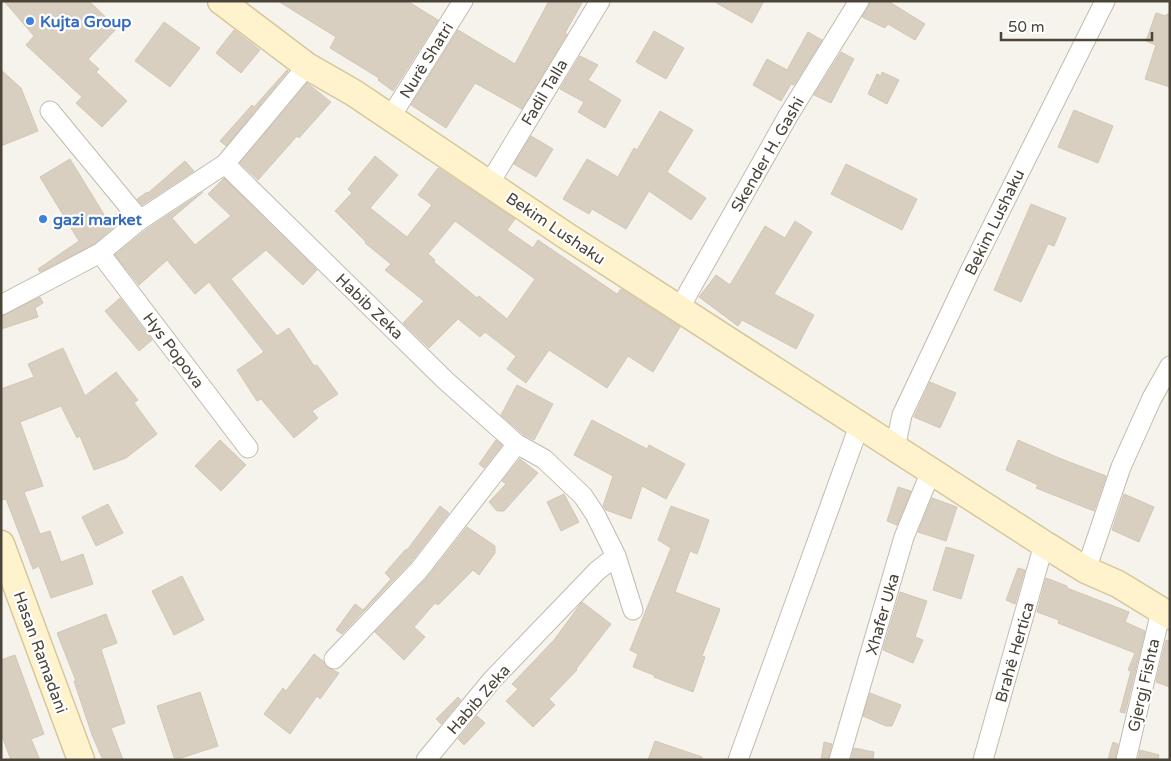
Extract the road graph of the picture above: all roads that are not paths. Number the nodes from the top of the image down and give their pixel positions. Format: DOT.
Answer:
graph roads {
  1 [pos="221,1"];
  2 [pos="463,1"];
  3 [pos="600,1"];
  4 [pos="859,1"];
  5 [pos="1106,1"];
  6 [pos="307,66"];
  7 [pos="50,111"];
  8 [pos="390,118"];
  9 [pos="225,164"];
  10 [pos="489,184"];
  11 [pos="140,220"];
  12 [pos="100,252"];
  13 [pos="1,305"];
  14 [pos="679,309"];
  15 [pos="1170,366"];
  16 [pos="859,426"];
  17 [pos="517,444"];
  18 [pos="248,448"];
  19 [pos="895,448"];
  20 [pos="931,471"];
  21 [pos="1,544"];
  22 [pos="1044,544"];
  23 [pos="616,556"];
  24 [pos="1086,570"];
  25 [pos="633,610"];
  26 [pos="1165,614"];
  27 [pos="334,658"];
  28 [pos="81,760"];
  29 [pos="426,760"];
  30 [pos="738,760"];
  31 [pos="838,760"];
  32 [pos="984,760"];
  33 [pos="1126,760"];
  1 -- 6 [label="street, Bekim Lushaku"];
  2 -- 8 [label="street, Nurë Shatri"];
  3 -- 10 [label="street, Fadil Talla"];
  4 -- 14 [label="street, Skender H. Gashi"];
  5 -- 19 [label="street, Bekim Lushaku"];
  6 -- 8 [label="street, Bekim Lushaku"];
  6 -- 9 [label="street"];
  7 -- 11 [label="street"];
  8 -- 10 [label="street, Bekim Lushaku"];
  9 -- 11 [label="street"];
  9 -- 17 [label="street, Habib Zeka"];
  10 -- 14 [label="street, Bekim Lushaku"];
  11 -- 12 [label="street"];
  12 -- 13 [label="street"];
  12 -- 18 [label="street, Hys Popova"];
  14 -- 16 [label="street, Bekim Lushaku"];
  15 -- 24 [label="street"];
  16 -- 19 [label="street, Bekim Lushaku"];
  16 -- 30 [label="street"];
  17 -- 23 [label="street, Habib Zeka"];
  17 -- 27 [label="street"];
  19 -- 20 [label="street, Bekim Lushaku"];
  20 -- 22 [label="street, Bekim Lushaku"];
  20 -- 31 [label="street, Xhafer Uka"];
  21 -- 28 [label="street, Hasan Ramadani"];
  22 -- 24 [label="street, Bekim Lushaku"];
  22 -- 32 [label="street, Brahë Hertica"];
  23 -- 25 [label="street, Habib Zeka"];
  23 -- 29 [label="street, Habib Zeka"];
  24 -- 26 [label="street, Bekim Lushaku"];
  26 -- 33 [label="street, Gjergj Fishta"];
}
